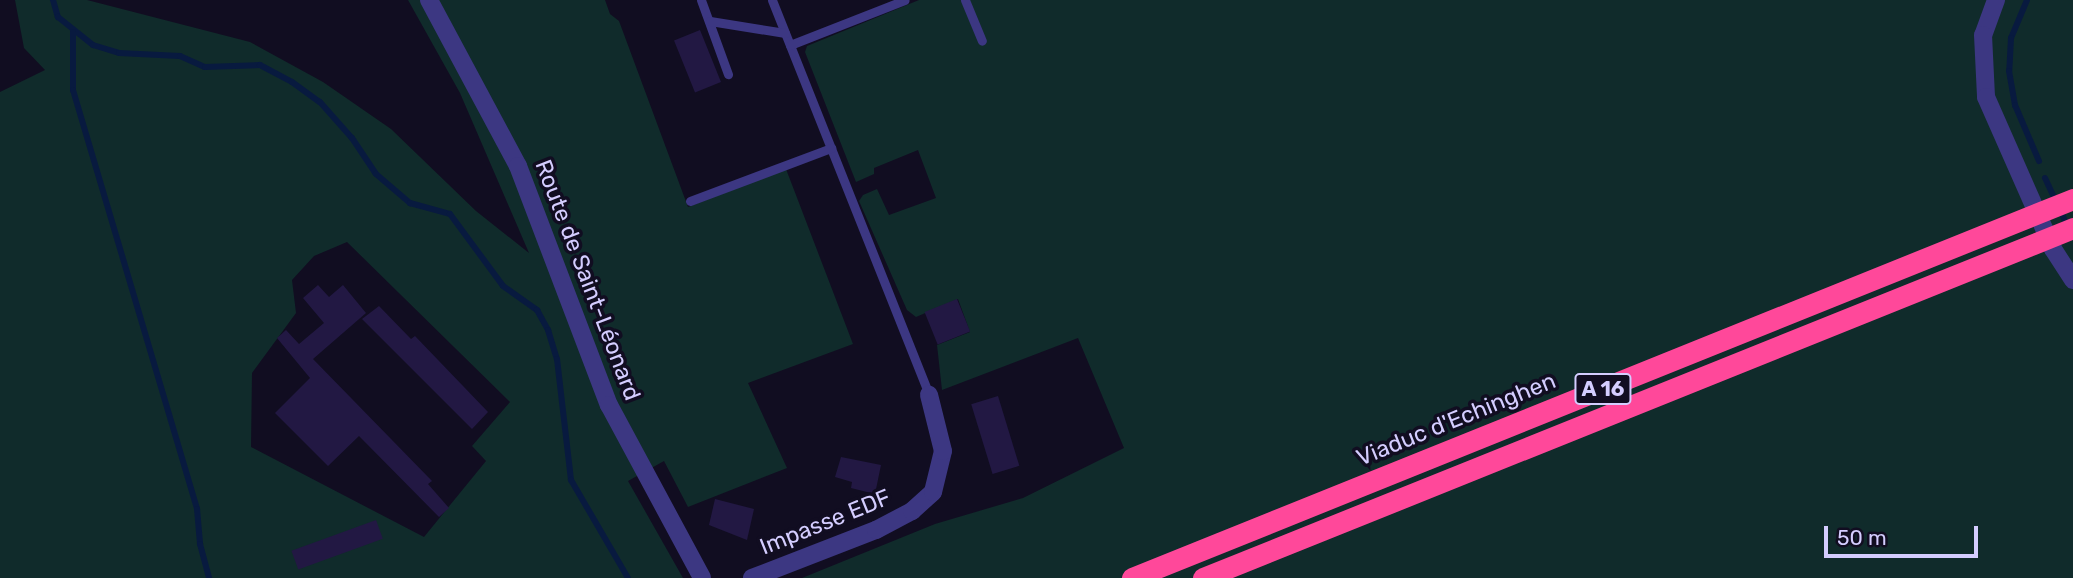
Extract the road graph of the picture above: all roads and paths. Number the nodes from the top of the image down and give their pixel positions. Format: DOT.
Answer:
graph roads {
  1 [pos="429,0"];
  2 [pos="701,0"];
  3 [pos="772,0"];
  4 [pos="905,0"];
  5 [pos="965,0"];
  6 [pos="1996,0"];
  7 [pos="710,21"];
  8 [pos="785,33"];
  9 [pos="982,41"];
  10 [pos="790,45"];
  11 [pos="728,74"];
  12 [pos="831,148"];
  13 [pos="2073,200"];
  14 [pos="690,201"];
  15 [pos="2073,228"];
  16 [pos="2073,280"];
  17 [pos="929,395"];
  18 [pos="702,578"];
  19 [pos="752,578"];
  20 [pos="1132,578"];
  21 [pos="1203,578"];
  1 -- 18 [label="street, Route de Saint-Léonard"];
  2 -- 7 [label="lane"];
  3 -- 8 [label="lane"];
  4 -- 10 [label="lane"];
  5 -- 9 [label="lane"];
  6 -- 16 [label="street"];
  7 -- 8 [label="lane"];
  7 -- 11 [label="lane"];
  8 -- 10 [label="lane"];
  10 -- 12 [label="lane"];
  12 -- 14 [label="lane"];
  12 -- 17 [label="lane"];
  13 -- 20 [label="highway, Viaduc d'Echinghen / A 16, bridge"];
  15 -- 21 [label="highway, A 16, bridge"];
  17 -- 19 [label="street, Impasse EDF"];
}
